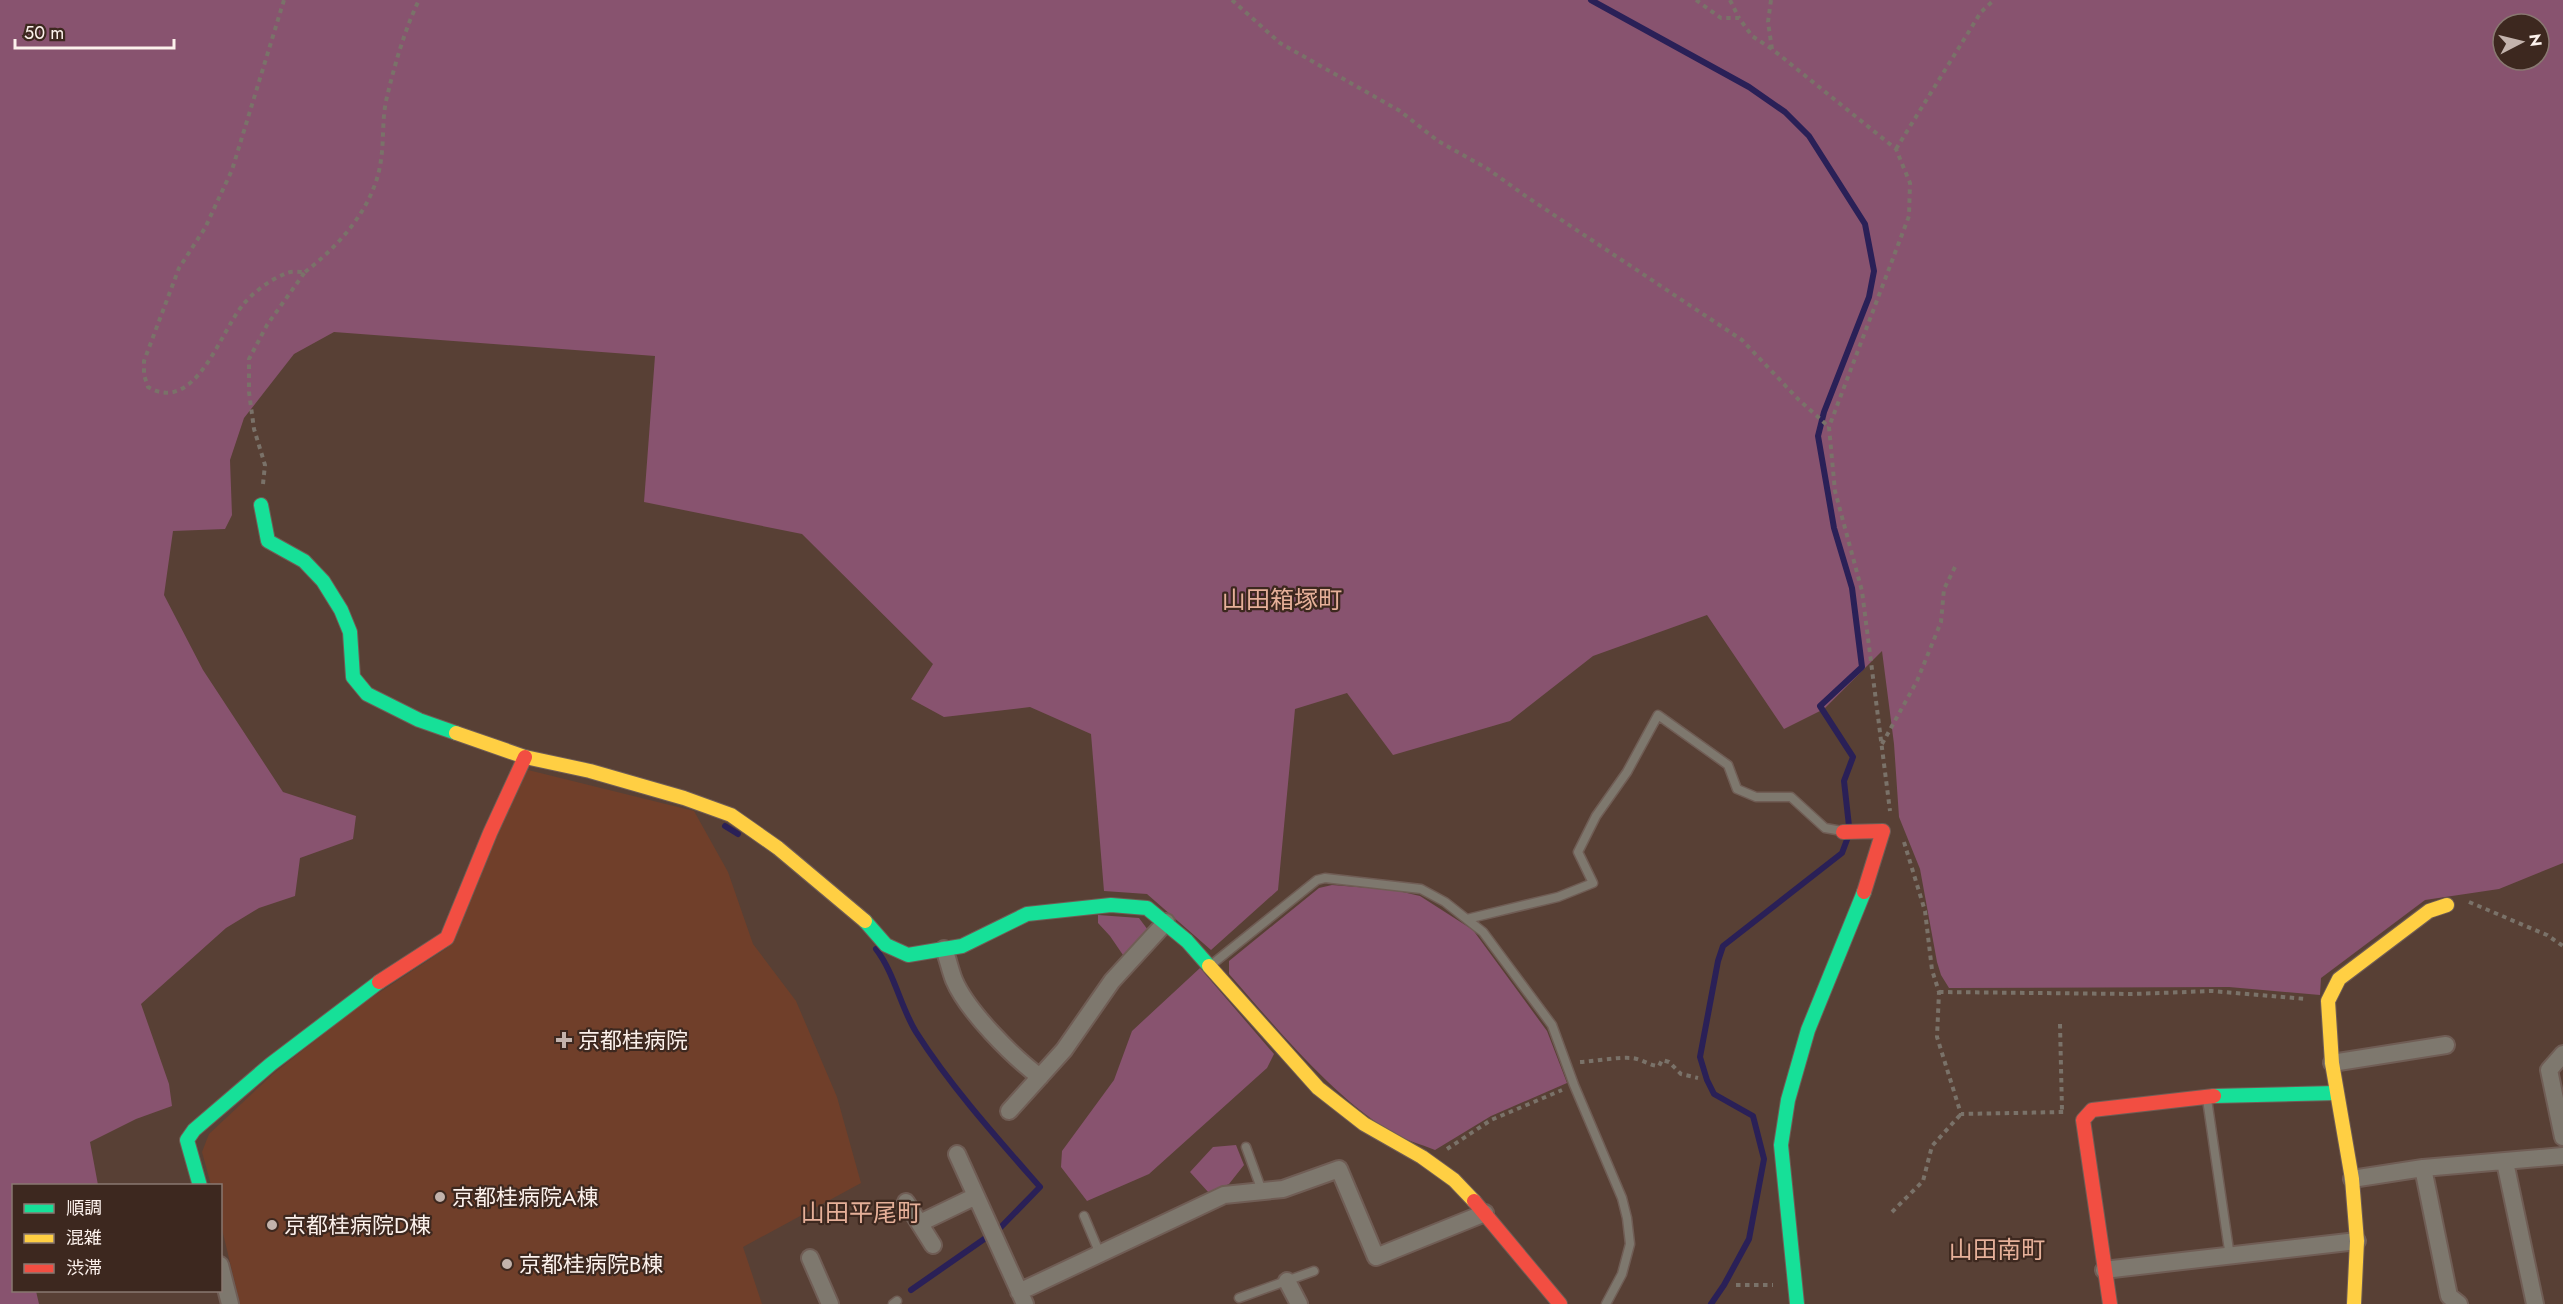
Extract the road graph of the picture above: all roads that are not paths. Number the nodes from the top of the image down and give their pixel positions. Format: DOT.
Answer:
graph roads {
  1 [pos="261,505"];
  2 [pos="525,757"];
  3 [pos="1850,832"];
  4 [pos="2447,905"];
  5 [pos="1467,918"];
  6 [pos="1166,922"];
  7 [pos="944,949"];
  8 [pos="1209,967"];
  9 [pos="2446,1045"];
  10 [pos="2563,1054"];
  11 [pos="2332,1063"];
  12 [pos="1040,1077"];
  13 [pos="2336,1093"];
  14 [pos="2206,1096"];
  15 [pos="1009,1111"];
  16 [pos="2563,1137"];
  17 [pos="1246,1147"];
  18 [pos="957,1154"];
  19 [pos="2563,1156"];
  20 [pos="2505,1162"];
  21 [pos="2424,1168"];
  22 [pos="2352,1179"];
  23 [pos="200,1184"];
  24 [pos="1262,1191"];
  25 [pos="976,1196"];
  26 [pos="906,1202"];
  27 [pos="1485,1213"];
  28 [pos="1084,1216"];
  29 [pos="920,1223"];
  30 [pos="2357,1241"];
  31 [pos="933,1245"];
  32 [pos="1100,1254"];
  33 [pos="2230,1257"];
  34 [pos="810,1258"];
  35 [pos="2104,1270"];
  36 [pos="1314,1271"];
  37 [pos="222,1273"];
  38 [pos="1287,1281"];
  39 [pos="1022,1298"];
  40 [pos="1239,1298"];
  41 [pos="230,1304"];
  42 [pos="830,1304"];
  43 [pos="1299,1304"];
  44 [pos="1560,1304"];
  45 [pos="1606,1304"];
  46 [pos="1797,1304"];
  47 [pos="2110,1304"];
  48 [pos="2354,1304"];
  49 [pos="2459,1304"];
  50 [pos="2535,1304"];
  1 -- 2 [label="street"];
  2 -- 7 [label="street"];
  2 -- 23 [label="street"];
  3 -- 5 [label="lane"];
  3 -- 46 [label="street"];
  4 -- 11 [label="street"];
  5 -- 8 [label="lane"];
  5 -- 45 [label="lane"];
  6 -- 7 [label="street"];
  6 -- 8 [label="street"];
  6 -- 12 [label="street"];
  7 -- 12 [label="street"];
  8 -- 27 [label="street"];
  9 -- 11 [label="street"];
  10 -- 16 [label="street"];
  11 -- 13 [label="street"];
  12 -- 15 [label="street"];
  13 -- 14 [label="street"];
  13 -- 22 [label="street"];
  14 -- 33 [label="lane"];
  14 -- 35 [label="street"];
  17 -- 24 [label="lane"];
  18 -- 25 [label="street"];
  19 -- 20 [label="street"];
  20 -- 21 [label="street"];
  20 -- 50 [label="street"];
  21 -- 22 [label="street"];
  21 -- 49 [label="street"];
  22 -- 30 [label="street"];
  24 -- 27 [label="street"];
  24 -- 32 [label="street"];
  25 -- 29 [label="street"];
  25 -- 39 [label="street"];
  26 -- 29 [label="street"];
  27 -- 44 [label="street"];
  28 -- 32 [label="lane"];
  29 -- 31 [label="street"];
  30 -- 33 [label="street"];
  30 -- 48 [label="street"];
  32 -- 39 [label="street"];
  33 -- 35 [label="street"];
  34 -- 42 [label="street"];
  35 -- 47 [label="street"];
  36 -- 38 [label="lane"];
  37 -- 41 [label="street"];
  38 -- 40 [label="lane"];
  38 -- 43 [label="street"];
}
